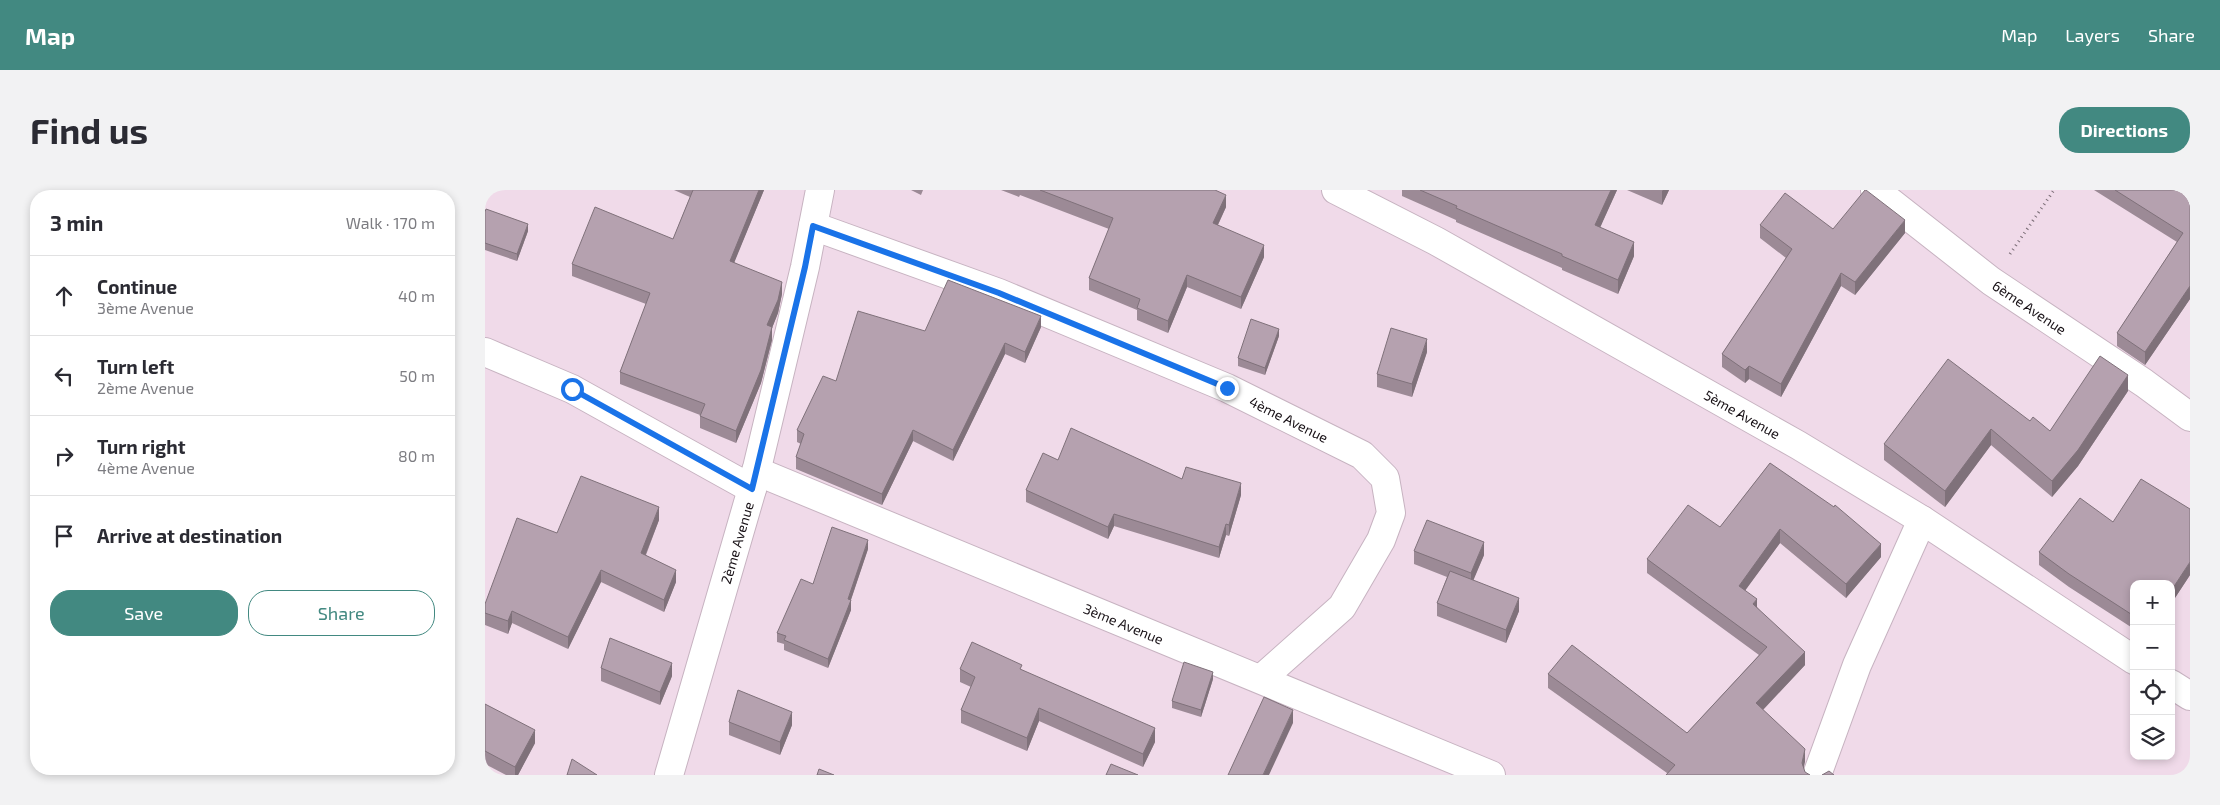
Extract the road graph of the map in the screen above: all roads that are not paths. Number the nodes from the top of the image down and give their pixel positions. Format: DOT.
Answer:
graph roads {
  1 [pos="820,190"];
  2 [pos="1336,190"];
  3 [pos="1875,190"];
  4 [pos="813,226"];
  5 [pos="485,352"];
  6 [pos="2190,416"];
  7 [pos="754,480"];
  8 [pos="1922,520"];
  9 [pos="2130,657"];
  10 [pos="1261,679"];
  11 [pos="2175,687"];
  12 [pos="2190,696"];
  13 [pos="669,775"];
  14 [pos="1491,775"];
  15 [pos="1817,775"];
  1 -- 4 [label="street, 2ème Avenue"];
  2 -- 8 [label="street, 5ème Avenue"];
  3 -- 6 [label="street, 6ème Avenue"];
  4 -- 7 [label="street, 2ème Avenue"];
  4 -- 10 [label="street, 4ème Avenue"];
  5 -- 7 [label="street, 3ème Avenue"];
  7 -- 10 [label="street, 3ème Avenue"];
  7 -- 13 [label="street, 2ème Avenue"];
  8 -- 9 [label="street, 5ème Avenue"];
  8 -- 15 [label="street"];
  10 -- 14 [label="street, 3ème Avenue"];
  11 -- 12 [label="street"];
}
